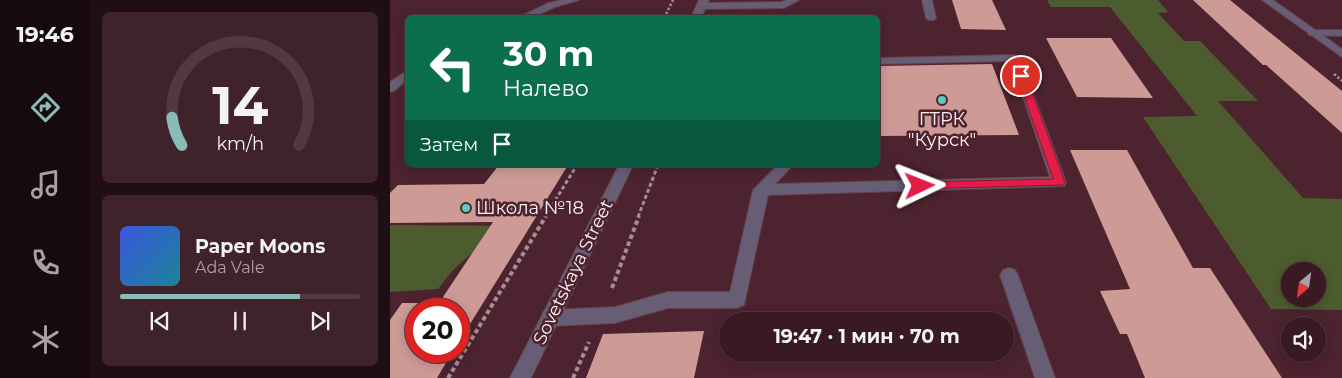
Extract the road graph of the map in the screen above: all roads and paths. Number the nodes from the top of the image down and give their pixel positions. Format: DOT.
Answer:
graph roads {
  1 [pos="574,0"];
  2 [pos="673,0"];
  3 [pos="794,0"];
  4 [pos="926,0"];
  5 [pos="1267,0"];
  6 [pos="702,3"];
  7 [pos="529,15"];
  8 [pos="666,15"];
  9 [pos="697,15"];
  10 [pos="931,18"];
  11 [pos="1313,33"];
  12 [pos="1342,33"];
  13 [pos="1342,54"];
  14 [pos="880,61"];
  15 [pos="405,76"];
  16 [pos="390,88"];
  17 [pos="576,167"];
  18 [pos="625,167"];
  19 [pos="657,167"];
  20 [pos="784,167"];
  21 [pos="762,190"];
  22 [pos="1009,276"];
  23 [pos="601,316"];
  24 [pos="550,318"];
  25 [pos="448,378"];
  26 [pos="520,378"];
  27 [pos="573,378"];
  28 [pos="1045,378"];
  1 -- 7 [label="street"];
  2 -- 8 [label="path"];
  3 -- 6 [label="street"];
  4 -- 10 [label="street"];
  5 -- 11 [label="street"];
  6 -- 9 [label="street"];
  11 -- 12 [label="street"];
  11 -- 13 [label="street"];
  14 -- 21 [label="street"];
  15 -- 16 [label="street"];
  17 -- 25 [label="path"];
  18 -- 24 [label="street, Sovetskaya Street"];
  19 -- 23 [label="path"];
  20 -- 21 [label="street"];
  21 -- 23 [label="street"];
  22 -- 28 [label="street"];
  23 -- 24 [label="street"];
  23 -- 27 [label="path"];
  24 -- 26 [label="street, Sovetskaya Street"];
}
